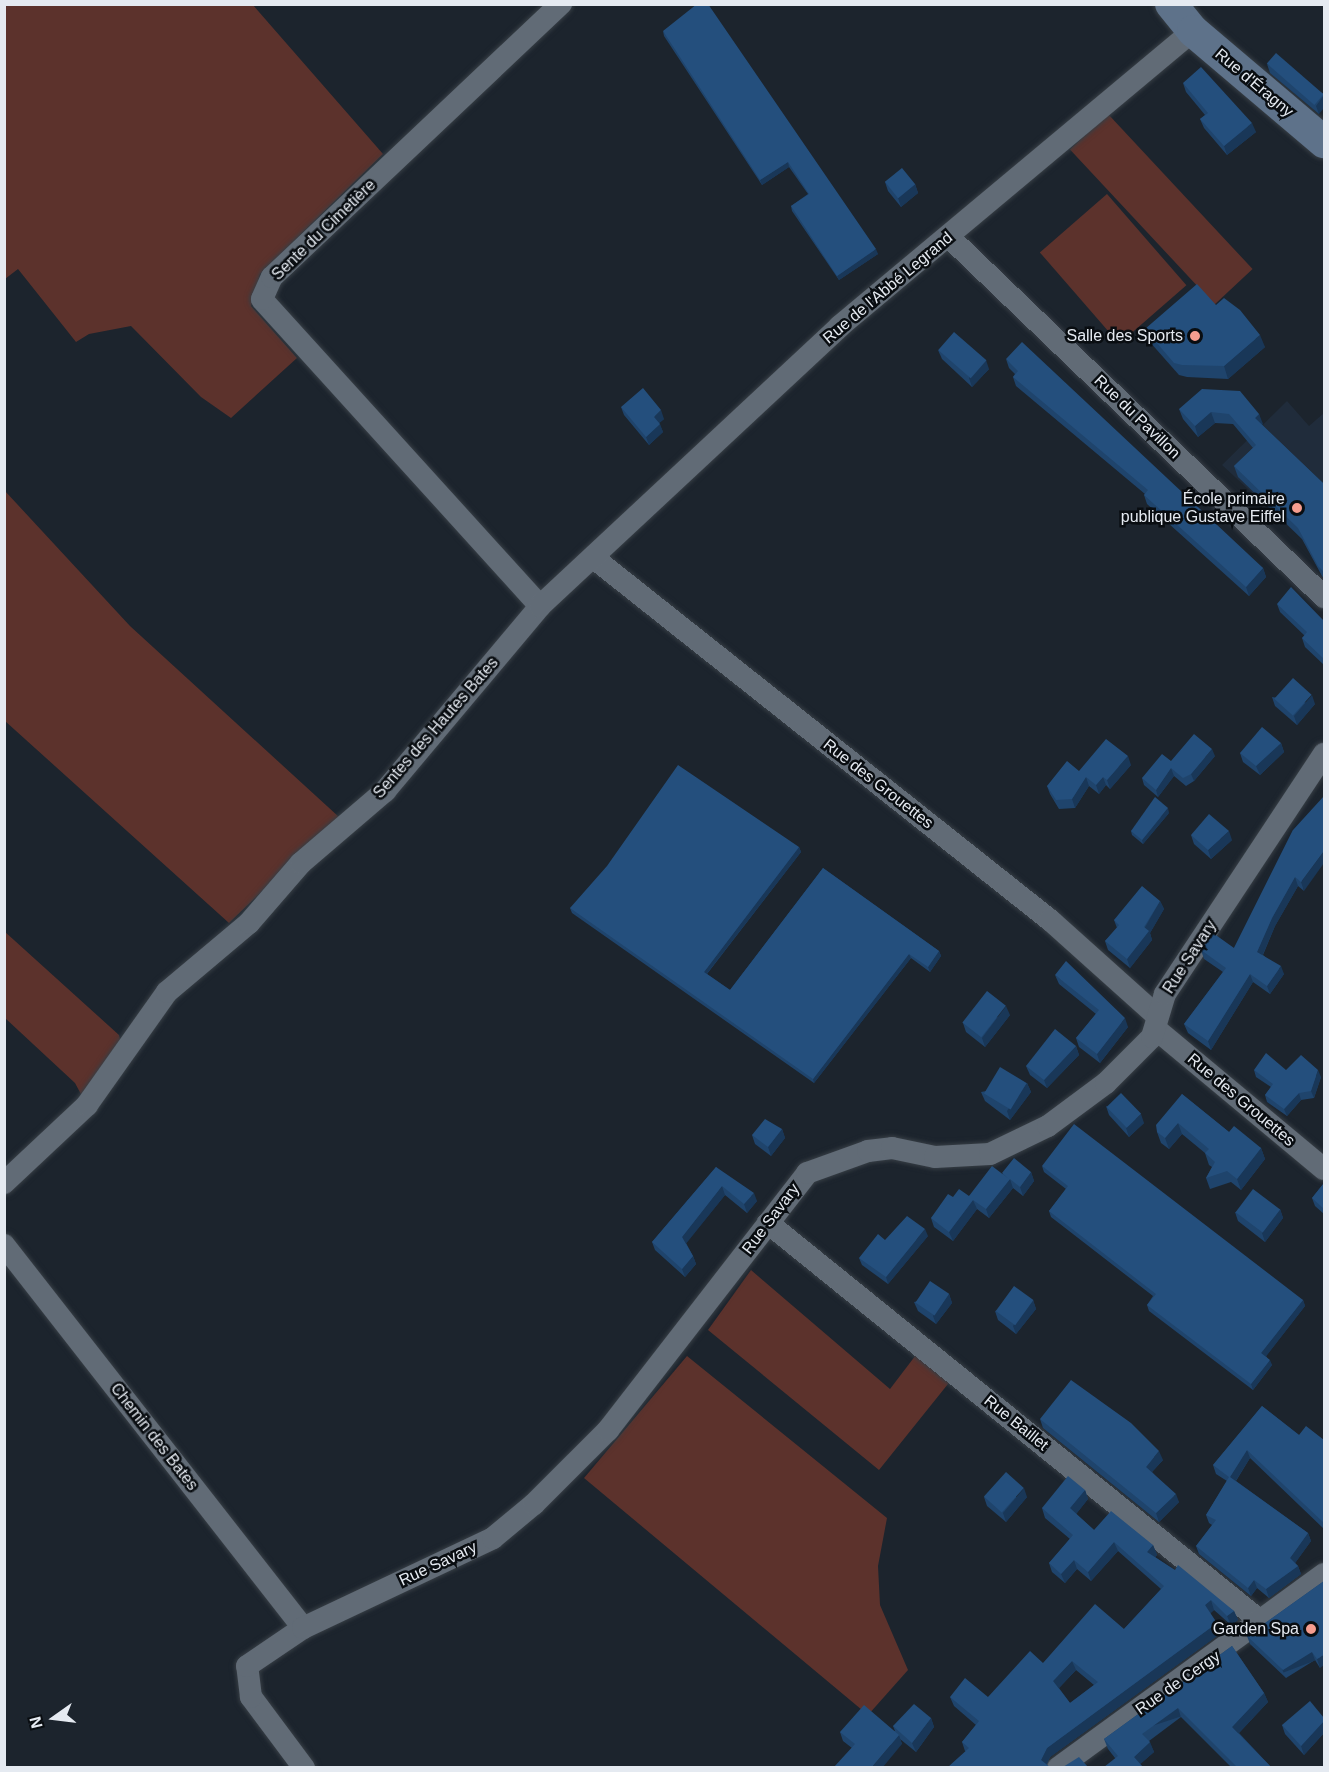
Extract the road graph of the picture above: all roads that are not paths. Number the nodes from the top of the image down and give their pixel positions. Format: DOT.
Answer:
graph roads {
  1 [pos="561,4"];
  2 [pos="1157,4"];
  3 [pos="1183,20"];
  4 [pos="1324,142"];
  5 [pos="949,237"];
  6 [pos="595,559"];
  7 [pos="1324,597"];
  8 [pos="540,606"];
  9 [pos="1324,754"];
  10 [pos="1156,1022"];
  11 [pos="1324,1169"];
  12 [pos="4,1182"];
  13 [pos="768,1223"];
  14 [pos="4,1245"];
  15 [pos="1324,1574"];
  16 [pos="1263,1623"];
  17 [pos="303,1628"];
  18 [pos="304,1767"];
  19 [pos="1058,1767"];
  1 -- 8 [label="street, Sente du Cimetière"];
  2 -- 3 [label="street, Rue d'Éragny"];
  3 -- 4 [label="street, Rue d'Éragny"];
  3 -- 5 [label="street, Rue de l'Abbé Legrand"];
  5 -- 6 [label="street, Rue de l'Abbé Legrand"];
  5 -- 7 [label="street, Rue du Pavillon"];
  6 -- 8 [label="street, Sentes des Hautes Bates"];
  6 -- 10 [label="street, Rue des Grouettes"];
  8 -- 12 [label="street, Sentes des Hautes Bates"];
  9 -- 10 [label="street, Rue Savary"];
  10 -- 11 [label="street, Rue des Grouettes"];
  10 -- 13 [label="street, Rue Savary"];
  13 -- 16 [label="street, Rue Baillet"];
  13 -- 17 [label="street, Rue Savary"];
  14 -- 17 [label="street, Chemin des Bates"];
  15 -- 16 [label="street, Rue de Cergy"];
  16 -- 19 [label="street, Rue de Cergy"];
  17 -- 18 [label="street, Rue Savary"];
}
